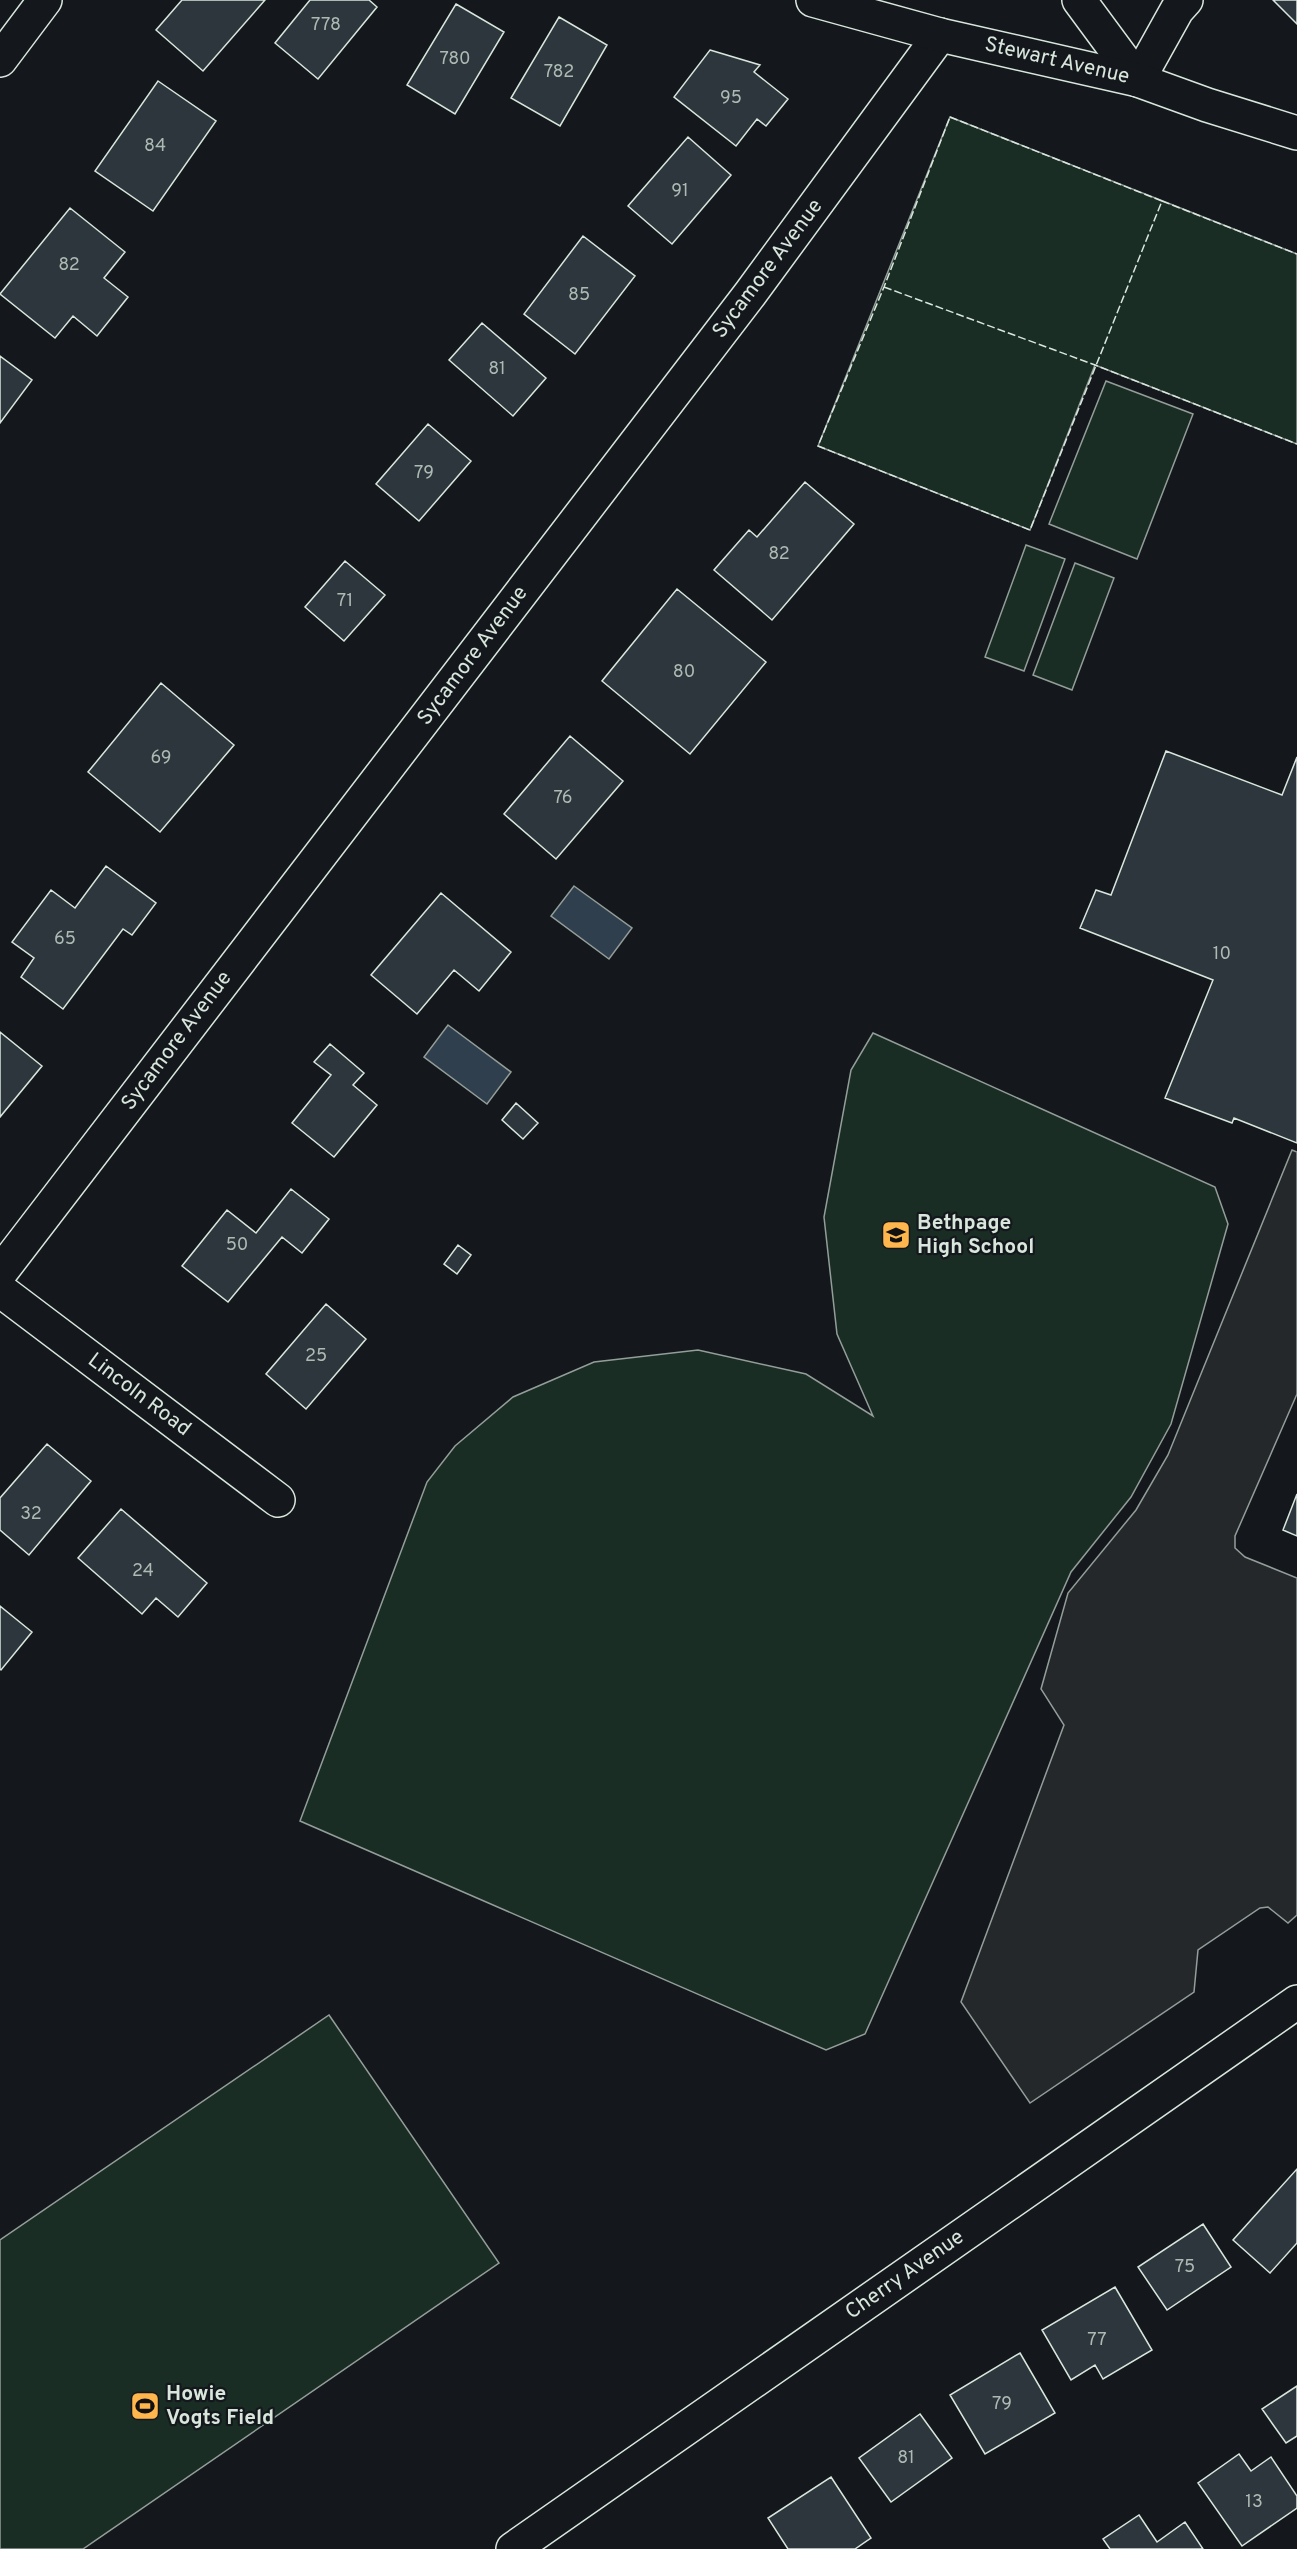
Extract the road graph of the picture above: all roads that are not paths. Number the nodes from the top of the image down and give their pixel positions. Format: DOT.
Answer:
graph roads {
  1 [pos="45,0"];
  2 [pos="813,0"];
  3 [pos="1079,0"];
  4 [pos="1186,0"];
  5 [pos="940,35"];
  6 [pos="0,60"];
  7 [pos="1138,80"];
  8 [pos="1297,133"];
  9 [pos="0,1273"];
  10 [pos="0,1290"];
  11 [pos="278,1500"];
  12 [pos="1297,2002"];
  13 [pos="513,2549"];
  1 -- 6 [label="street"];
  2 -- 5 [label="street, Stewart Avenue"];
  3 -- 7 [label="street"];
  4 -- 7 [label="street"];
  5 -- 7 [label="street, Stewart Avenue"];
  5 -- 9 [label="street, Sycamore Avenue"];
  7 -- 8 [label="street, Stewart Avenue"];
  10 -- 11 [label="street, Lincoln Road"];
  12 -- 13 [label="street, Cherry Avenue"];
}
